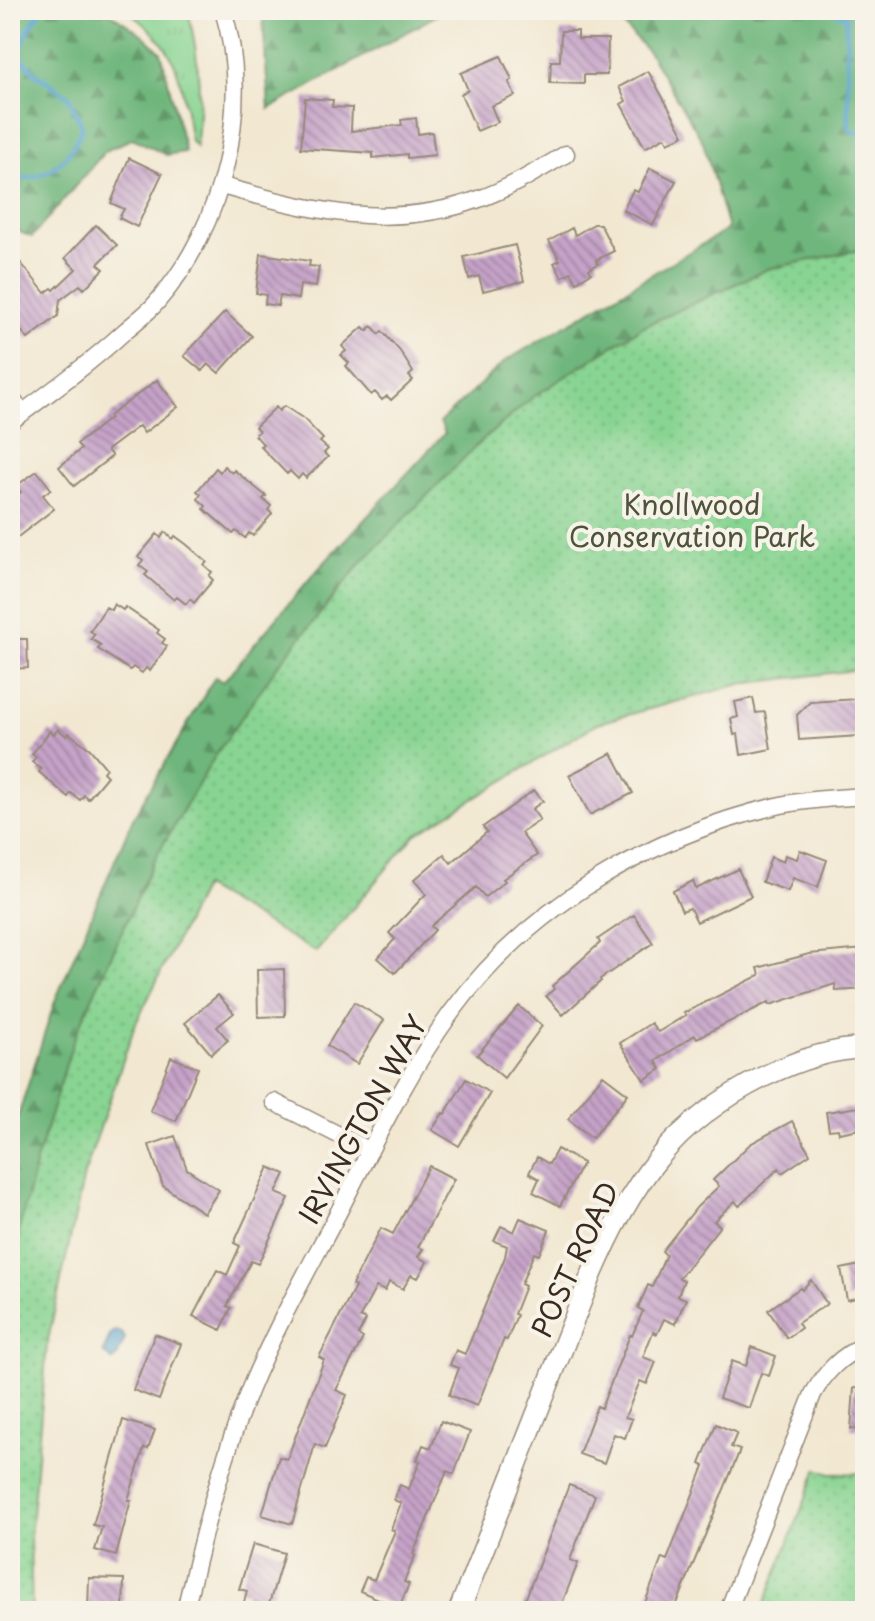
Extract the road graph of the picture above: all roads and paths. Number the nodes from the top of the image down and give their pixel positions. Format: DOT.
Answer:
graph roads {
  1 [pos="223,10"];
  2 [pos="566,154"];
  3 [pos="222,186"];
  4 [pos="10,397"];
  5 [pos="16,418"];
  6 [pos="865,796"];
  7 [pos="865,1048"];
  8 [pos="274,1102"];
  9 [pos="370,1151"];
  10 [pos="865,1345"];
  11 [pos="185,1611"];
  12 [pos="459,1611"];
  13 [pos="728,1611"];
  1 -- 3 [label="street"];
  2 -- 3 [label="street"];
  3 -- 5 [label="street"];
  4 -- 5 [label="street"];
  6 -- 9 [label="street, IRVINGTON WAY"];
  7 -- 12 [label="street, POST ROAD"];
  8 -- 9 [label="street"];
  9 -- 11 [label="street, IRVINGTON WAY"];
  10 -- 13 [label="street"];
}
